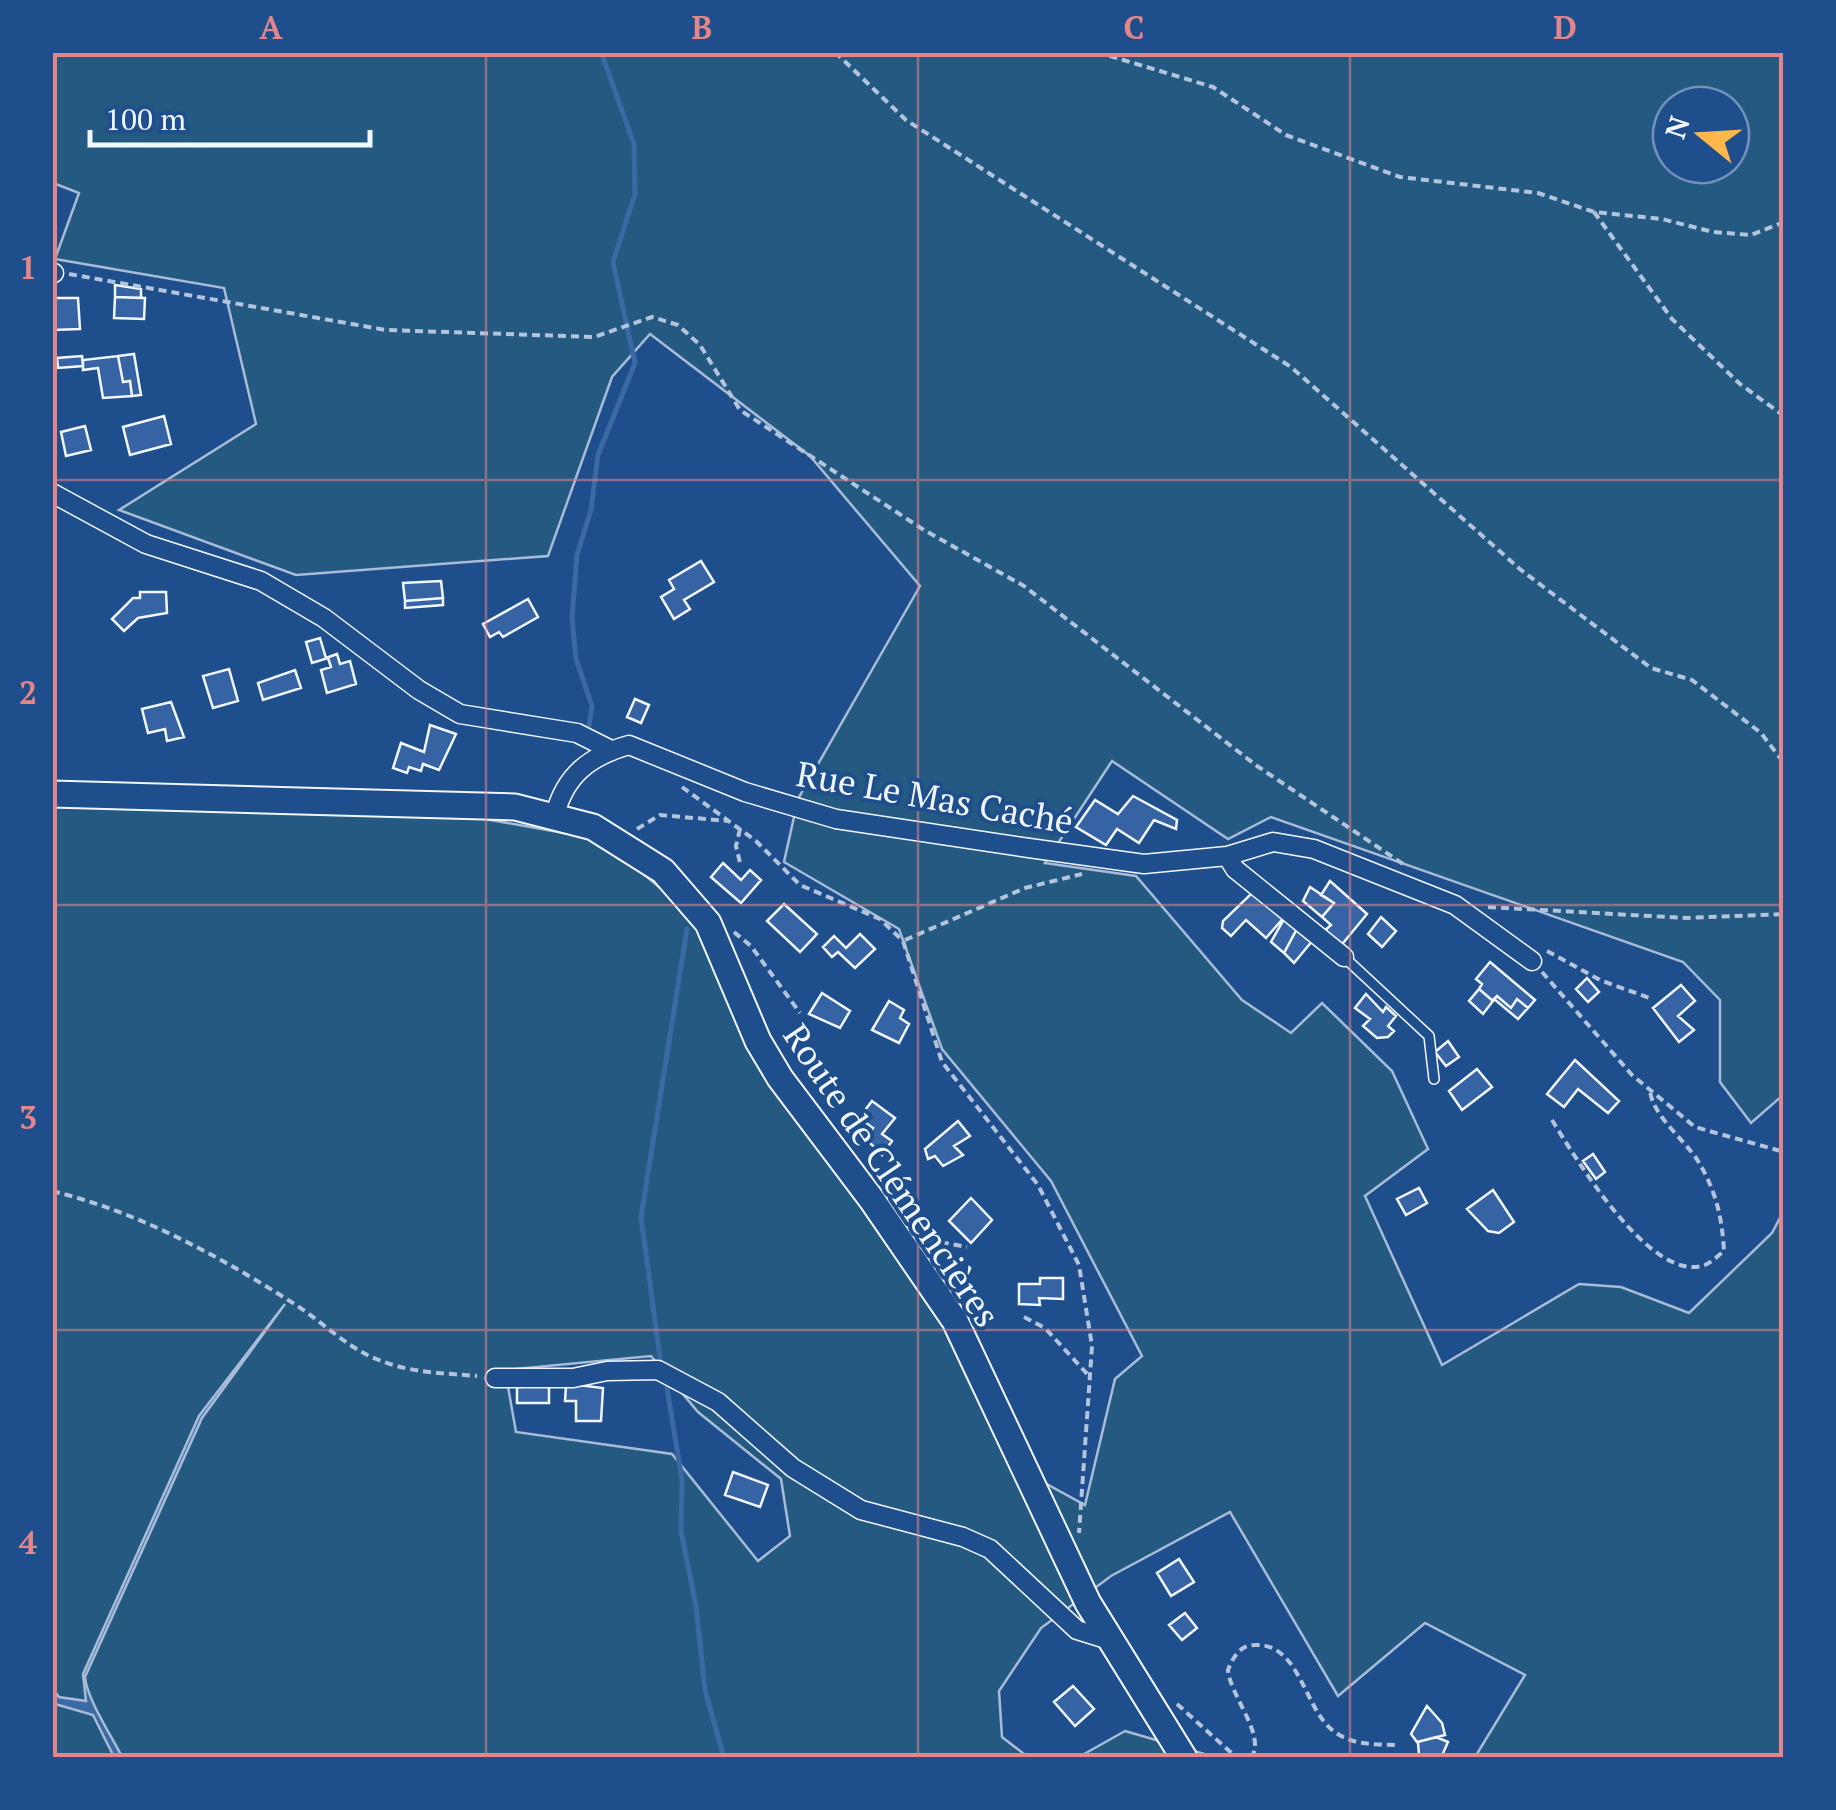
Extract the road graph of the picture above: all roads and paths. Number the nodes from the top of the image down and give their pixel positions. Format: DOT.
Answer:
graph roads {
  1 [pos="835,52"];
  2 [pos="1097,52"];
  3 [pos="1594,212"];
  4 [pos="1784,222"];
  5 [pos="53,272"];
  6 [pos="1784,416"];
  7 [pos="52,493"];
  8 [pos="611,750"];
  9 [pos="1784,762"];
  10 [pos="681,787"];
  11 [pos="52,794"];
  12 [pos="555,815"];
  13 [pos="732,822"];
  14 [pos="740,828"];
  15 [pos="621,841"];
  16 [pos="1228,856"];
  17 [pos="1114,861"];
  18 [pos="741,866"];
  19 [pos="1415,874"];
  20 [pos="1454,906"];
  21 [pos="1784,914"];
  22 [pos="711,930"];
  23 [pos="902,941"];
  24 [pos="1537,954"];
  25 [pos="1344,958"];
  26 [pos="1652,999"];
  27 [pos="800,1012"];
  28 [pos="1434,1079"];
  29 [pos="1650,1091"];
  30 [pos="1552,1120"];
  31 [pos="1784,1152"];
  32 [pos="52,1191"];
  33 [pos="903,1245"];
  34 [pos="967,1247"];
  35 [pos="1024,1317"];
  36 [pos="1090,1377"];
  37 [pos="495,1378"];
  38 [pos="1073,1568"];
  39 [pos="1108,1640"];
  40 [pos="1147,1700"];
  41 [pos="1398,1745"];
  42 [pos="1184,1758"];
  43 [pos="1237,1758"];
  44 [pos="1251,1758"];
  1 -- 9 [label="path"];
  2 -- 3 [label="path"];
  3 -- 4 [label="path"];
  3 -- 6 [label="path"];
  5 -- 19 [label="path"];
  7 -- 8 [label="street, Rue Le Mas Caché"];
  8 -- 12 [label="street"];
  8 -- 17 [label="street, Rue Le Mas Caché"];
  10 -- 13 [label="path"];
  11 -- 12 [label="street, Route de Clémencières"];
  12 -- 15 [label="street, Route de Clémencières"];
  13 -- 14 [label="path"];
  13 -- 15 [label="path"];
  14 -- 18 [label="path"];
  14 -- 23 [label="path"];
  15 -- 22 [label="street, Route de Clémencières"];
  16 -- 17 [label="street, Rue Le Mas Caché"];
  16 -- 20 [label="street, Rue Le Mas Caché"];
  16 -- 25 [label="street"];
  17 -- 23 [label="path"];
  20 -- 21 [label="path"];
  20 -- 24 [label="street, Rue Le Mas Caché"];
  22 -- 27 [label="path"];
  22 -- 33 [label="street, Route de Clémencières"];
  23 -- 36 [label="path"];
  24 -- 26 [label="path"];
  24 -- 29 [label="path"];
  25 -- 28 [label="lane"];
  29 -- 30 [label="path"];
  29 -- 31 [label="path"];
  32 -- 37 [label="path"];
  33 -- 34 [label="path"];
  33 -- 38 [label="street, Route de Clémencières"];
  35 -- 36 [label="path"];
  36 -- 38 [label="path"];
  37 -- 39 [label="street"];
  38 -- 39 [label="street, Route de Clémencières"];
  39 -- 40 [label="street, Route de Clémencières"];
  40 -- 42 [label="street, Route de Clémencières"];
  40 -- 43 [label="path"];
  41 -- 44 [label="path"];
}
